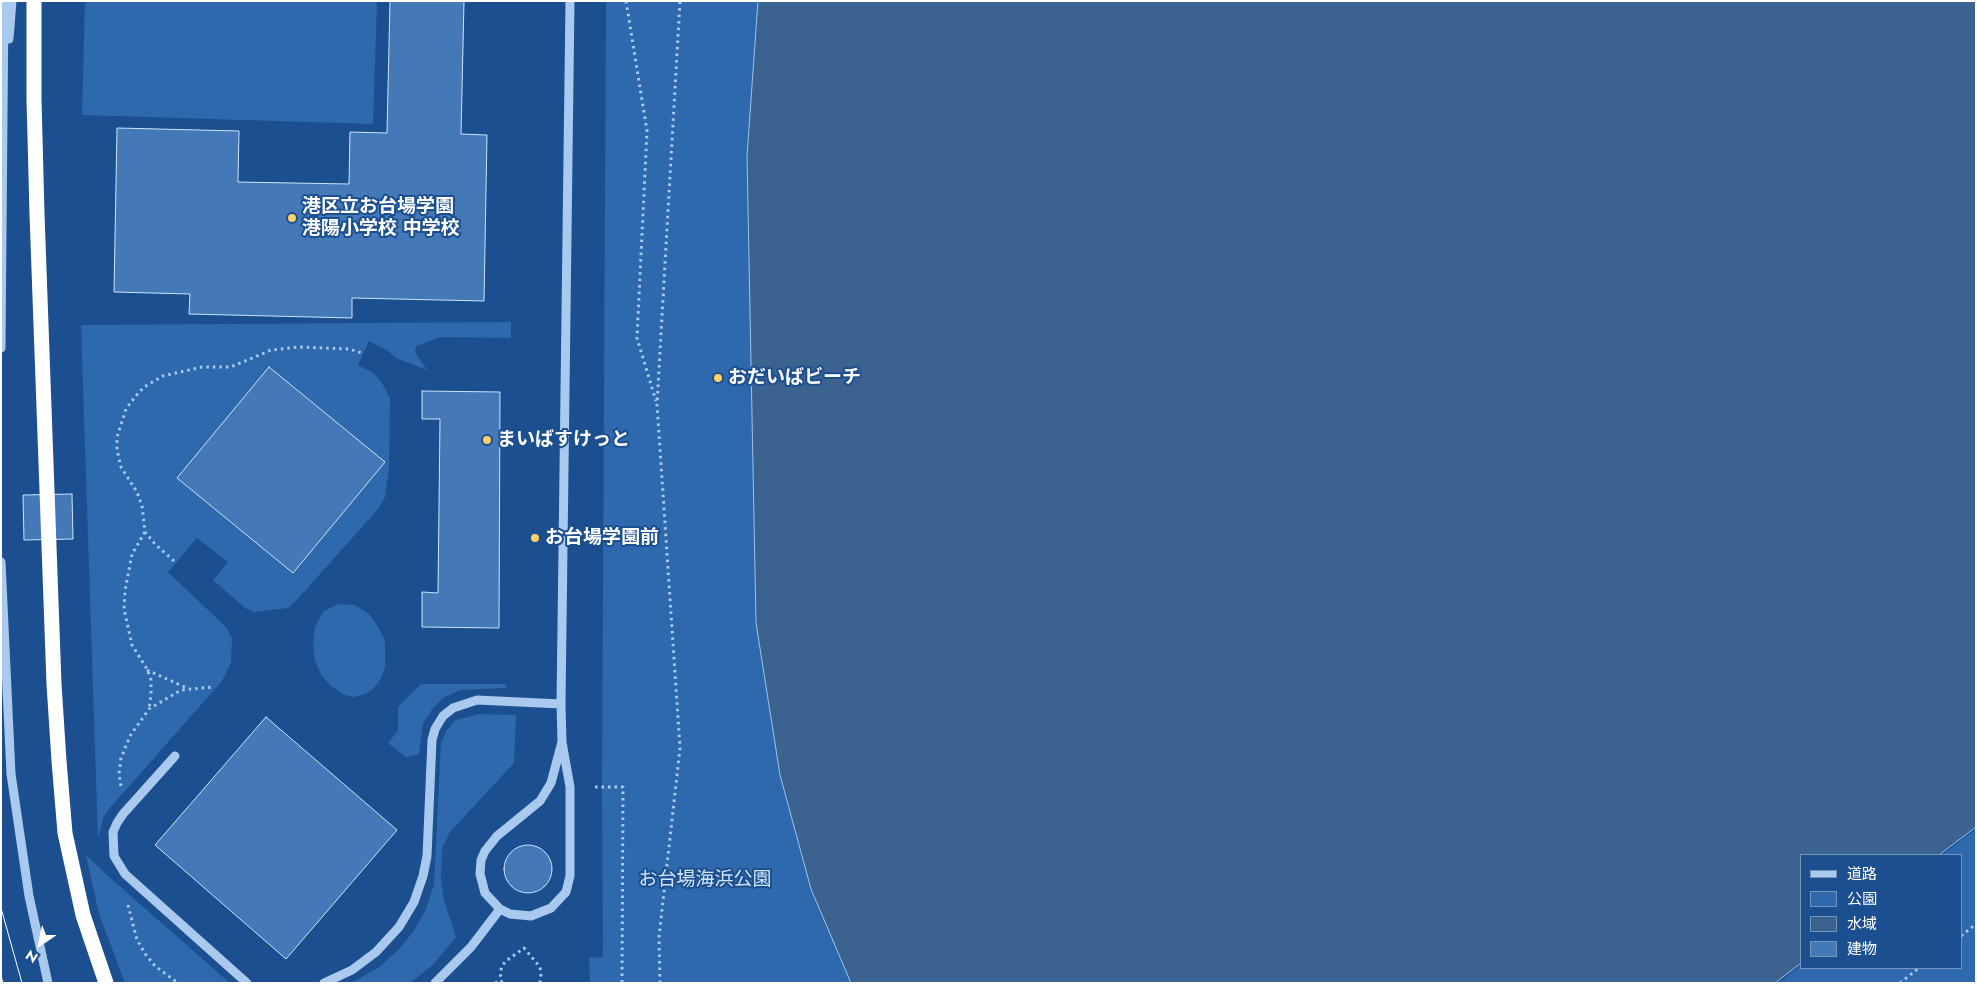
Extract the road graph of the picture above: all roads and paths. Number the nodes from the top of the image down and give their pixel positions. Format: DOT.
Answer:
graph roads {
  1 [pos="4,1"];
  2 [pos="12,1"];
  3 [pos="34,1"];
  4 [pos="570,1"];
  5 [pos="626,1"];
  6 [pos="680,1"];
  7 [pos="3,132"];
  8 [pos="1,348"];
  9 [pos="362,353"];
  10 [pos="657,404"];
  11 [pos="145,532"];
  12 [pos="174,561"];
  13 [pos="1,562"];
  14 [pos="147,669"];
  15 [pos="212,687"];
  16 [pos="188,689"];
  17 [pos="561,704"];
  18 [pos="149,709"];
  19 [pos="562,742"];
  20 [pos="175,756"];
  21 [pos="595,787"];
  22 [pos="122,792"];
  23 [pos="127,898"];
  24 [pos="500,909"];
  25 [pos="1976,924"];
  26 [pos="1962,935"];
  27 [pos="1918,969"];
  28 [pos="501,981"];
  29 [pos="48,983"];
  30 [pos="106,983"];
  31 [pos="178,983"];
  32 [pos="247,983"];
  33 [pos="324,983"];
  34 [pos="435,983"];
  35 [pos="495,983"];
  36 [pos="540,983"];
  37 [pos="622,983"];
  38 [pos="660,983"];
  39 [pos="1900,983"];
  1 -- 7 [label="street"];
  2 -- 7 [label="street"];
  3 -- 30 [label="highway"];
  4 -- 17 [label="street"];
  5 -- 10 [label="path"];
  6 -- 10 [label="path"];
  7 -- 8 [label="street"];
  9 -- 11 [label="path"];
  10 -- 38 [label="path"];
  11 -- 12 [label="path"];
  11 -- 14 [label="path"];
  13 -- 29 [label="street"];
  14 -- 16 [label="path"];
  14 -- 18 [label="path"];
  15 -- 16 [label="path"];
  16 -- 18 [label="path"];
  17 -- 19 [label="street"];
  17 -- 33 [label="street"];
  18 -- 22 [label="path"];
  19 -- 24 [label="street"];
  19 -- 24 [label="street"];
  20 -- 32 [label="street"];
  21 -- 37 [label="path"];
  23 -- 31 [label="path"];
  24 -- 34 [label="street"];
  25 -- 26 [label="path"];
  27 -- 39 [label="path"];
  28 -- 35 [label="path"];
  28 -- 36 [label="path"];
}
